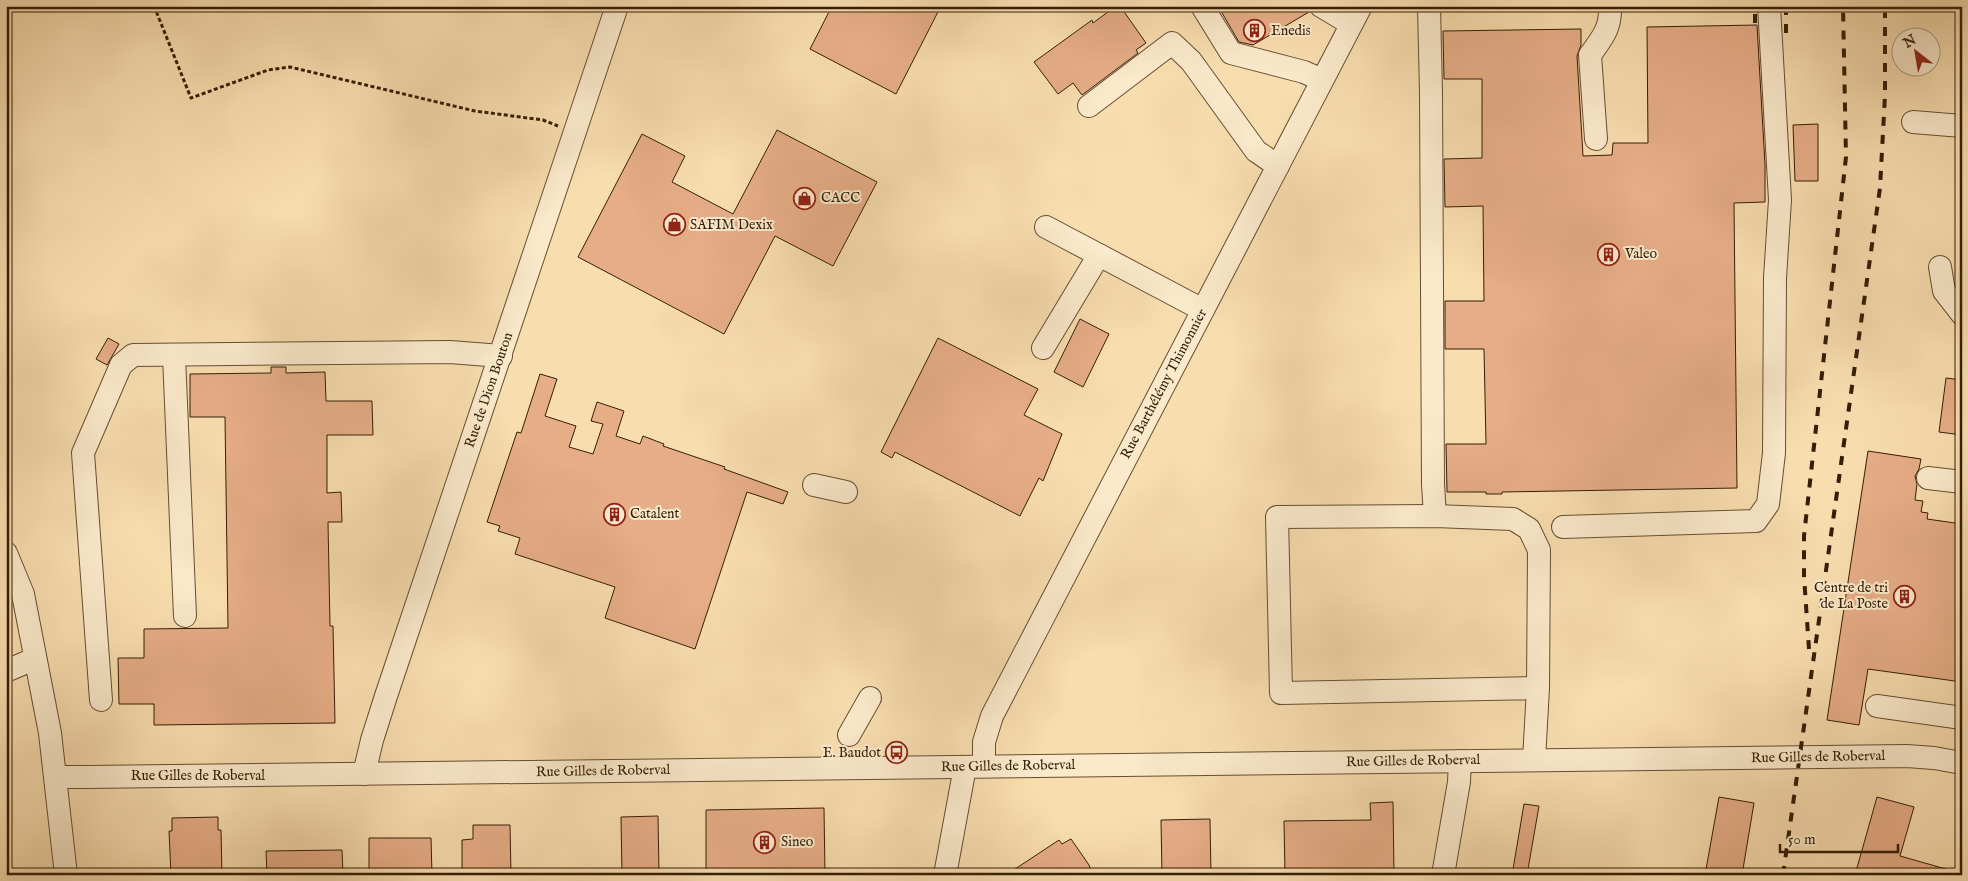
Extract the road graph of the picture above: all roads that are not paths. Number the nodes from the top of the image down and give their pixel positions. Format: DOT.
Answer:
graph roads {
  1 [pos="617,6"];
  2 [pos="1202,6"];
  3 [pos="1321,6"];
  4 [pos="1428,6"];
  5 [pos="1610,6"];
  6 [pos="1769,6"];
  7 [pos="1356,15"];
  8 [pos="1322,80"];
  9 [pos="1089,106"];
  10 [pos="1913,122"];
  11 [pos="1962,126"];
  12 [pos="1596,139"];
  13 [pos="1278,166"];
  14 [pos="1046,227"];
  15 [pos="1099,255"];
  16 [pos="1940,267"];
  17 [pos="1203,310"];
  18 [pos="1962,314"];
  19 [pos="1043,348"];
  20 [pos="174,356"];
  21 [pos="501,356"];
  22 [pos="1928,478"];
  23 [pos="1962,482"];
  24 [pos="814,485"];
  25 [pos="846,492"];
  26 [pos="1435,516"];
  27 [pos="1563,526"];
  28 [pos="6,553"];
  29 [pos="185,616"];
  30 [pos="34,659"];
  31 [pos="6,671"];
  32 [pos="1538,688"];
  33 [pos="870,698"];
  34 [pos="101,700"];
  35 [pos="1877,706"];
  36 [pos="1962,718"];
  37 [pos="849,735"];
  38 [pos="1534,760"];
  39 [pos="1460,761"];
  40 [pos="1962,763"];
  41 [pos="974,766"];
  42 [pos="364,774"];
  43 [pos="56,782"];
  44 [pos="66,875"];
  45 [pos="945,875"];
  46 [pos="1443,875"];
  1 -- 21 [label="street, Rue de Dion Bouton"];
  2 -- 8 [label="street"];
  3 -- 7 [label="street"];
  4 -- 26 [label="street"];
  5 -- 12 [label="street"];
  6 -- 27 [label="street"];
  7 -- 8 [label="street, Rue Barthélémy Thimonnier"];
  8 -- 13 [label="street, Rue Barthélémy Thimonnier"];
  9 -- 13 [label="street"];
  10 -- 11 [label="street"];
  13 -- 17 [label="street, Rue Barthélémy Thimonnier"];
  14 -- 15 [label="street"];
  15 -- 17 [label="street"];
  15 -- 19 [label="street"];
  16 -- 18 [label="street"];
  17 -- 41 [label="street, Rue Barthélémy Thimonnier"];
  20 -- 21 [label="street"];
  20 -- 29 [label="street"];
  20 -- 34 [label="street"];
  21 -- 42 [label="street, Rue de Dion Bouton"];
  22 -- 23 [label="street"];
  24 -- 25 [label="street"];
  26 -- 32 [label="street"];
  26 -- 32 [label="street"];
  28 -- 30 [label="street"];
  30 -- 31 [label="street"];
  30 -- 43 [label="street"];
  32 -- 38 [label="street"];
  33 -- 37 [label="street"];
  35 -- 36 [label="street"];
  38 -- 39 [label="street, Rue Gilles de Roberval"];
  38 -- 40 [label="street, Rue Gilles de Roberval"];
  39 -- 41 [label="street, Rue Gilles de Roberval"];
  39 -- 46 [label="street"];
  41 -- 42 [label="street, Rue Gilles de Roberval"];
  41 -- 45 [label="street, Rue Barthélémy Thimonnier"];
  42 -- 43 [label="street, Rue Gilles de Roberval"];
  43 -- 44 [label="street"];
}
